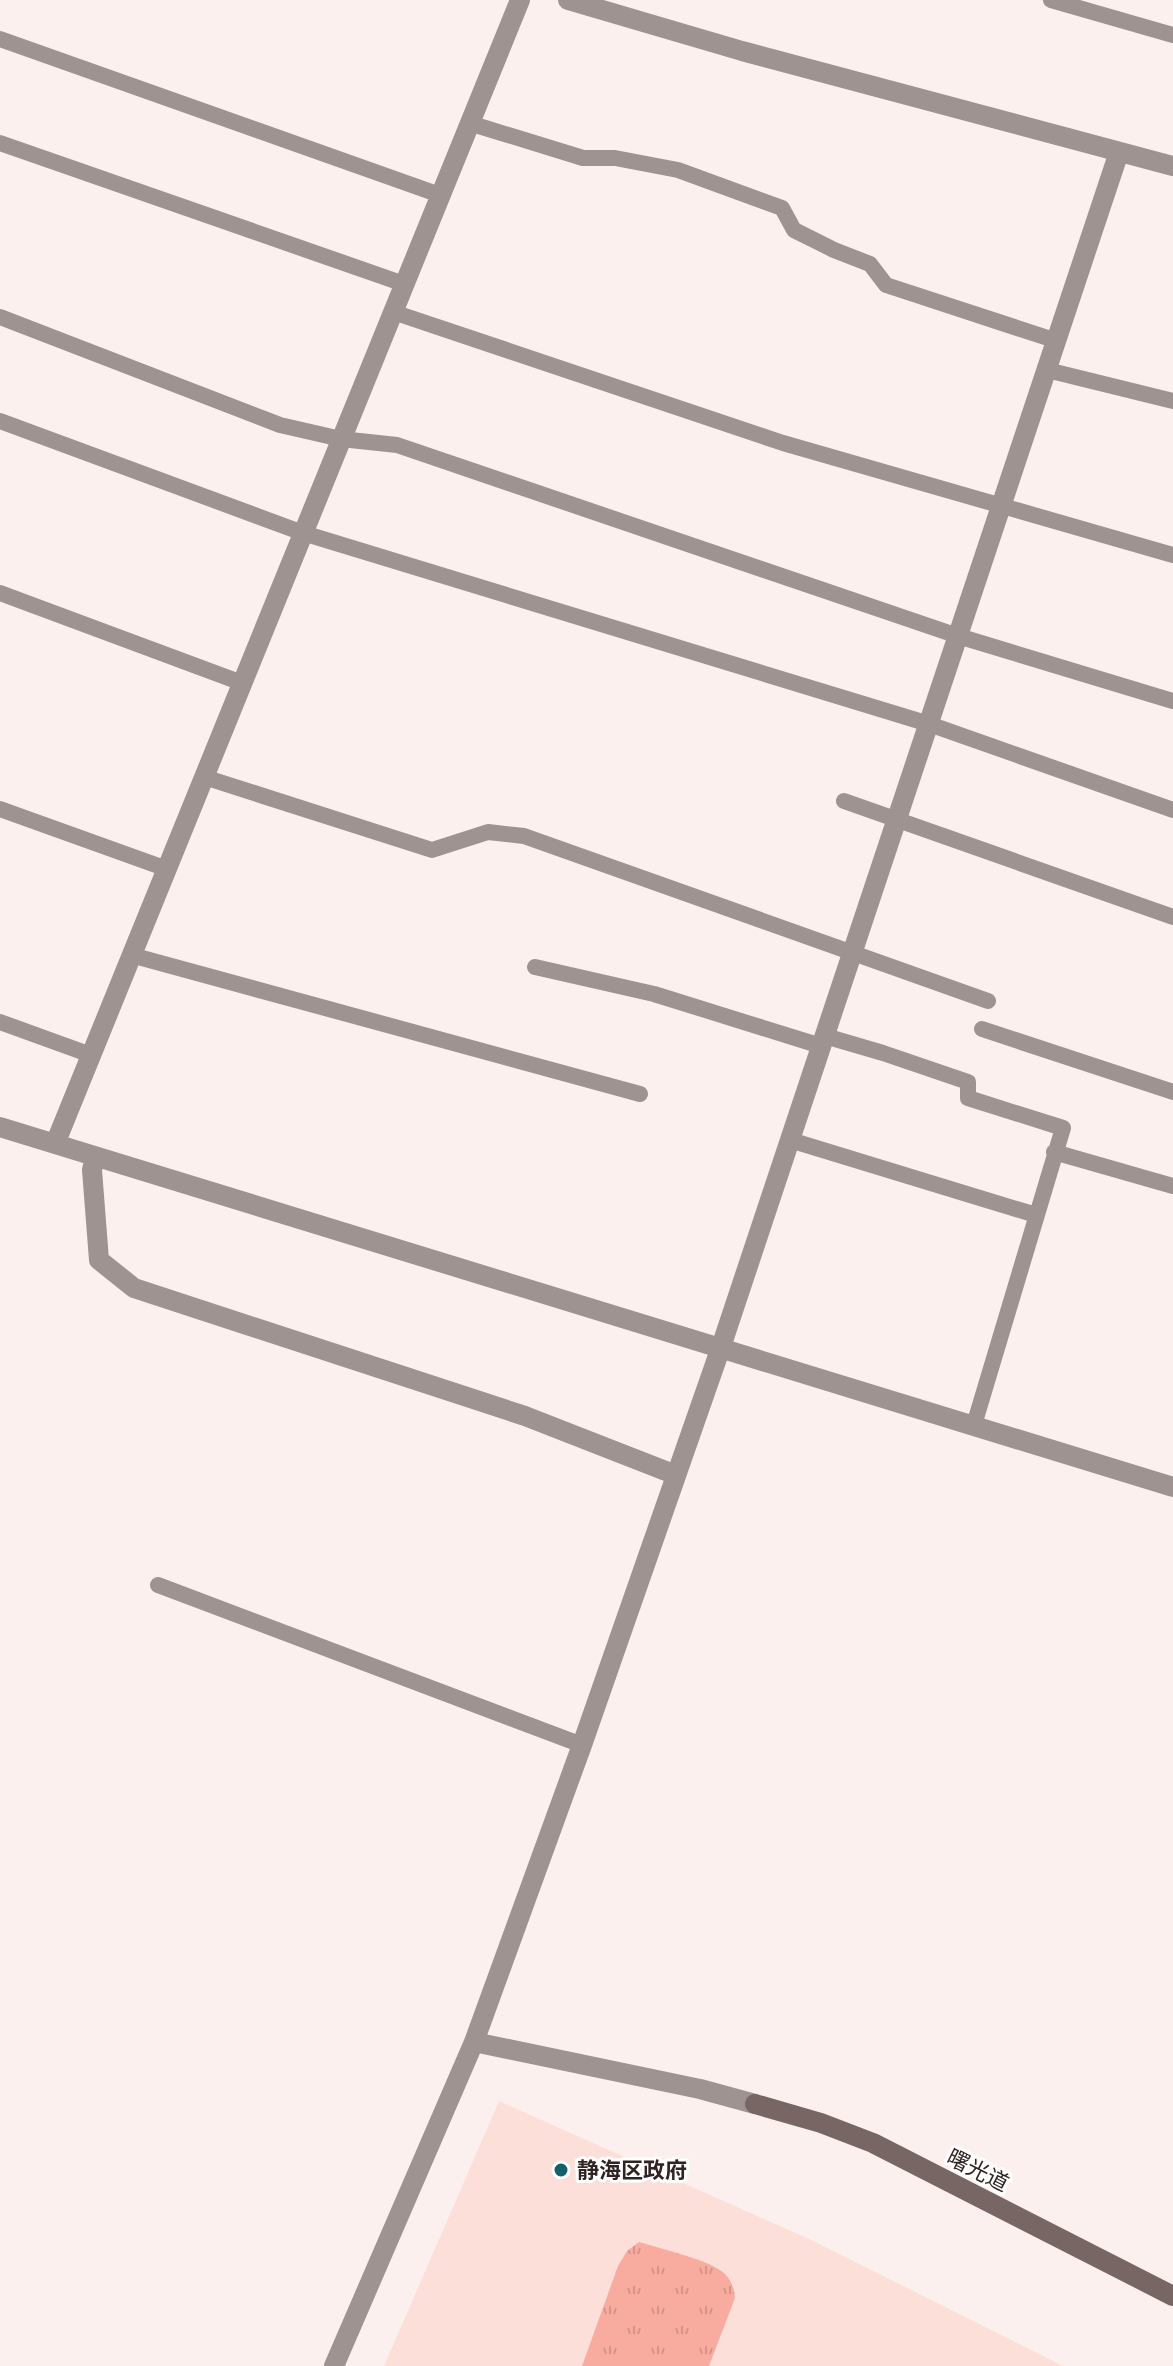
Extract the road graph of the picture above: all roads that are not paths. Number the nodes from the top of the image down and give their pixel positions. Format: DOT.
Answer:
graph roads {
  1 [pos="520,0"];
  2 [pos="568,0"];
  3 [pos="1051,0"];
  4 [pos="1173,35"];
  5 [pos="0,39"];
  6 [pos="469,123"];
  7 [pos="0,143"];
  8 [pos="1119,152"];
  9 [pos="1173,166"];
  10 [pos="440,195"];
  11 [pos="404,284"];
  12 [pos="393,312"];
  13 [pos="0,317"];
  14 [pos="1057,341"];
  15 [pos="1047,370"];
  16 [pos="1173,401"];
  17 [pos="0,421"];
  18 [pos="341,439"];
  19 [pos="1001,506"];
  20 [pos="303,533"];
  21 [pos="1173,555"];
  22 [pos="0,593"];
  23 [pos="958,636"];
  24 [pos="242,683"];
  25 [pos="1173,701"];
  26 [pos="929,724"];
  27 [pos="204,777"];
  28 [pos="844,801"];
  29 [pos="0,809"];
  30 [pos="1173,810"];
  31 [pos="897,820"];
  32 [pos="167,869"];
  33 [pos="1173,917"];
  34 [pos="852,954"];
  35 [pos="131,955"];
  36 [pos="535,967"];
  37 [pos="988,1001"];
  38 [pos="0,1022"];
  39 [pos="982,1029"];
  40 [pos="823,1041"];
  41 [pos="91,1055"];
  42 [pos="1173,1092"];
  43 [pos="640,1094"];
  44 [pos="0,1127"];
  45 [pos="790,1140"];
  46 [pos="55,1144"];
  47 [pos="1054,1152"];
  48 [pos="95,1156"];
  49 [pos="1173,1186"];
  50 [pos="1036,1215"];
  51 [pos="721,1347"];
  52 [pos="974,1425"];
  53 [pos="676,1475"];
  54 [pos="1173,1487"];
  55 [pos="158,1585"];
  56 [pos="582,1745"];
  57 [pos="474,2042"];
  58 [pos="1173,2296"];
  59 [pos="334,2366"];
  1 -- 6 [label="street"];
  2 -- 8 [label="street"];
  3 -- 4 [label="lane"];
  5 -- 10 [label="lane"];
  6 -- 10 [label="street"];
  6 -- 14 [label="lane"];
  7 -- 11 [label="lane"];
  8 -- 9 [label="street"];
  8 -- 14 [label="street"];
  10 -- 11 [label="street"];
  11 -- 12 [label="street"];
  12 -- 18 [label="street"];
  12 -- 19 [label="lane"];
  13 -- 18 [label="lane"];
  14 -- 15 [label="street"];
  15 -- 16 [label="lane"];
  15 -- 19 [label="street"];
  17 -- 20 [label="lane"];
  18 -- 20 [label="street"];
  18 -- 23 [label="lane"];
  19 -- 21 [label="lane"];
  19 -- 23 [label="street"];
  20 -- 24 [label="street"];
  20 -- 26 [label="lane"];
  22 -- 24 [label="lane"];
  23 -- 25 [label="lane"];
  23 -- 26 [label="street"];
  24 -- 27 [label="street"];
  26 -- 30 [label="lane"];
  26 -- 31 [label="street"];
  27 -- 32 [label="street"];
  27 -- 34 [label="lane"];
  28 -- 31 [label="lane"];
  29 -- 32 [label="lane"];
  31 -- 33 [label="lane"];
  31 -- 34 [label="street"];
  32 -- 35 [label="street"];
  34 -- 37 [label="lane"];
  34 -- 40 [label="street"];
  35 -- 41 [label="street"];
  35 -- 43 [label="lane"];
  36 -- 40 [label="lane"];
  38 -- 41 [label="lane"];
  39 -- 42 [label="lane"];
  40 -- 45 [label="street"];
  40 -- 47 [label="lane"];
  41 -- 46 [label="street"];
  44 -- 46 [label="street"];
  45 -- 50 [label="lane"];
  45 -- 51 [label="street"];
  46 -- 48 [label="street"];
  47 -- 49 [label="lane"];
  47 -- 50 [label="lane"];
  48 -- 51 [label="street"];
  48 -- 53 [label="street"];
  50 -- 52 [label="lane"];
  51 -- 52 [label="street"];
  51 -- 53 [label="street"];
  52 -- 54 [label="street"];
  53 -- 56 [label="street"];
  55 -- 56 [label="lane"];
  56 -- 57 [label="street"];
  57 -- 58 [label="street, 曙光道"];
  57 -- 59 [label="street"];
}
